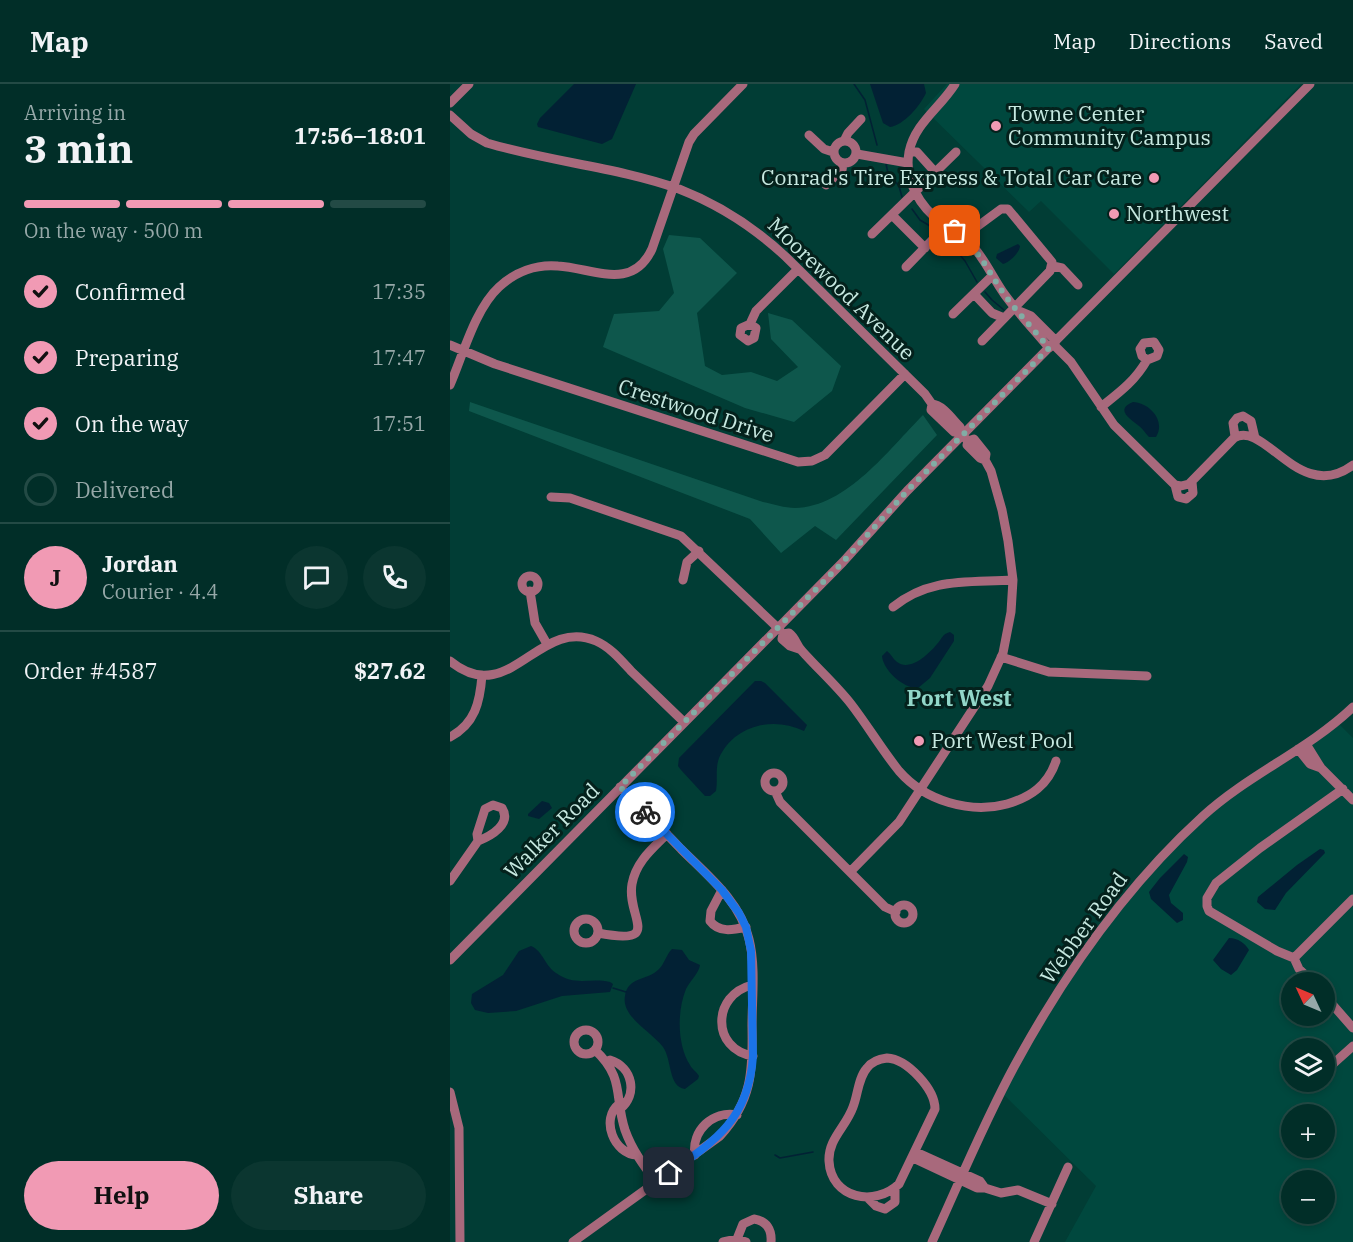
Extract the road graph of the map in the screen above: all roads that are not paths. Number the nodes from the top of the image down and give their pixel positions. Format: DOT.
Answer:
graph roads {
  1 [pos="469,84"];
  2 [pos="743,84"];
  3 [pos="955,84"];
  4 [pos="1310,84"];
  5 [pos="450,103"];
  6 [pos="450,115"];
  7 [pos="861,119"];
  8 [pos="809,135"];
  9 [pos="844,141"];
  10 [pos="833,152"];
  11 [pos="909,152"];
  12 [pos="956,152"];
  13 [pos="857,154"];
  14 [pos="908,163"];
  15 [pos="843,164"];
  16 [pos="935,172"];
  17 [pos="826,185"];
  18 [pos="673,187"];
  19 [pos="914,192"];
  20 [pos="892,215"];
  21 [pos="946,226"];
  22 [pos="872,234"];
  23 [pos="963,237"];
  24 [pos="925,248"];
  25 [pos="1053,266"];
  26 [pos="906,267"];
  27 [pos="798,269"];
  28 [pos="992,276"];
  29 [pos="1078,285"];
  30 [pos="974,294"];
  31 [pos="1017,309"];
  32 [pos="953,314"];
  33 [pos="1004,318"];
  34 [pos="750,324"];
  35 [pos="982,341"];
  36 [pos="1053,344"];
  37 [pos="450,345"];
  38 [pos="464,352"];
  39 [pos="1147,360"];
  40 [pos="905,374"];
  41 [pos="450,385"];
  42 [pos="1101,407"];
  43 [pos="963,436"];
  44 [pos="1235,436"];
  45 [pos="1255,438"];
  46 [pos="1353,465"];
  47 [pos="551,497"];
  48 [pos="699,551"];
  49 [pos="683,580"];
  50 [pos="1012,580"];
  51 [pos="530,591"];
  52 [pos="893,607"];
  53 [pos="780,631"];
  54 [pos="547,644"];
  55 [pos="1001,657"];
  56 [pos="450,661"];
  57 [pos="482,675"];
  58 [pos="1147,676"];
  59 [pos="1353,707"];
  60 [pos="684,722"];
  61 [pos="450,738"];
  62 [pos="1302,746"];
  63 [pos="1056,761"];
  64 [pos="620,787"];
  65 [pos="921,789"];
  66 [pos="1342,789"];
  67 [pos="775,791"];
  68 [pos="1353,800"];
  69 [pos="667,834"];
  70 [pos="478,841"];
  71 [pos="850,872"];
  72 [pos="450,881"];
  73 [pos="722,890"];
  74 [pos="1353,899"];
  75 [pos="896,912"];
  76 [pos="746,927"];
  77 [pos="598,933"];
  78 [pos="1294,958"];
  79 [pos="450,960"];
  80 [pos="1302,972"];
  81 [pos="752,985"];
  82 [pos="1335,1008"];
  83 [pos="1353,1028"];
  84 [pos="1353,1046"];
  85 [pos="595,1050"];
  86 [pos="753,1056"];
  87 [pos="1335,1062"];
  88 [pos="450,1092"];
  89 [pos="737,1115"];
  90 [pos="696,1155"];
  91 [pos="914,1155"];
  92 [pos="1068,1167"];
  93 [pos="962,1177"];
  94 [pos="656,1182"];
  95 [pos="1052,1204"];
  96 [pos="742,1241"];
  97 [pos="460,1242"];
  98 [pos="573,1242"];
  99 [pos="723,1242"];
  100 [pos="771,1242"];
  101 [pos="932,1242"];
  102 [pos="1034,1242"];
  1 -- 5 [label="street"];
  2 -- 18 [label="street"];
  3 -- 11 [label="street"];
  4 -- 36 [label="street, Walker Road"];
  6 -- 18 [label="street, Moorewood Avenue"];
  7 -- 9 [label="street"];
  8 -- 10 [label="street"];
  9 -- 10 [label="street"];
  9 -- 13 [label="street"];
  10 -- 15 [label="street"];
  11 -- 14 [label="street"];
  11 -- 16 [label="street"];
  12 -- 16 [label="street"];
  13 -- 14 [label="street"];
  13 -- 15 [label="street"];
  14 -- 19 [label="street"];
  15 -- 17 [label="street"];
  16 -- 19 [label="street"];
  18 -- 27 [label="street, Moorewood Avenue"];
  18 -- 38 [label="street"];
  19 -- 20 [label="street"];
  19 -- 21 [label="street"];
  20 -- 22 [label="street"];
  20 -- 24 [label="street"];
  21 -- 23 [label="street"];
  21 -- 24 [label="street"];
  23 -- 25 [label="street"];
  23 -- 28 [label="street"];
  24 -- 26 [label="street"];
  25 -- 29 [label="street"];
  25 -- 31 [label="street"];
  27 -- 34 [label="street"];
  27 -- 40 [label="street, Moorewood Avenue"];
  28 -- 30 [label="street"];
  28 -- 31 [label="street"];
  30 -- 32 [label="street"];
  30 -- 33 [label="street"];
  31 -- 33 [label="street"];
  31 -- 36 [label="street"];
  33 -- 35 [label="street"];
  36 -- 42 [label="street"];
  36 -- 43 [label="street, Walker Road"];
  37 -- 38 [label="street, Crestwood Drive"];
  38 -- 40 [label="street, Crestwood Drive"];
  38 -- 41 [label="street"];
  39 -- 42 [label="street"];
  40 -- 43 [label="street, Moorewood Avenue"];
  42 -- 44 [label="street"];
  43 -- 50 [label="street"];
  43 -- 53 [label="street, Walker Road"];
  44 -- 45 [label="street"];
  44 -- 45 [label="street"];
  45 -- 46 [label="street"];
  47 -- 48 [label="street"];
  48 -- 49 [label="street"];
  48 -- 53 [label="street"];
  50 -- 52 [label="street"];
  50 -- 55 [label="street"];
  51 -- 54 [label="street"];
  53 -- 60 [label="street, Walker Road"];
  53 -- 65 [label="street"];
  54 -- 57 [label="street"];
  54 -- 60 [label="street"];
  55 -- 58 [label="street"];
  55 -- 65 [label="street"];
  56 -- 57 [label="street"];
  57 -- 61 [label="street"];
  59 -- 62 [label="street, Webber Road"];
  60 -- 64 [label="street, Walker Road"];
  62 -- 66 [label="street"];
  62 -- 93 [label="street, Webber Road"];
  63 -- 65 [label="street"];
  64 -- 69 [label="street"];
  64 -- 79 [label="street, Walker Road"];
  65 -- 71 [label="street"];
  66 -- 68 [label="street"];
  66 -- 78 [label="street"];
  67 -- 71 [label="street"];
  69 -- 73 [label="street"];
  69 -- 77 [label="street"];
  70 -- 72 [label="street"];
  71 -- 75 [label="street"];
  73 -- 76 [label="street"];
  73 -- 76 [label="street"];
  74 -- 78 [label="street"];
  76 -- 81 [label="street"];
  78 -- 80 [label="street"];
  81 -- 86 [label="street"];
  81 -- 86 [label="street"];
  82 -- 83 [label="street"];
  84 -- 87 [label="street"];
  85 -- 94 [label="street"];
  86 -- 89 [label="street"];
  88 -- 97 [label="street"];
  89 -- 90 [label="street"];
  89 -- 90 [label="street"];
  90 -- 94 [label="street"];
  91 -- 91 [label="street"];
  91 -- 93 [label="street"];
  92 -- 95 [label="street"];
  93 -- 95 [label="street"];
  93 -- 101 [label="street, Webber Road"];
  94 -- 98 [label="street"];
  95 -- 102 [label="street"];
  96 -- 99 [label="street"];
  96 -- 100 [label="street"];
}
